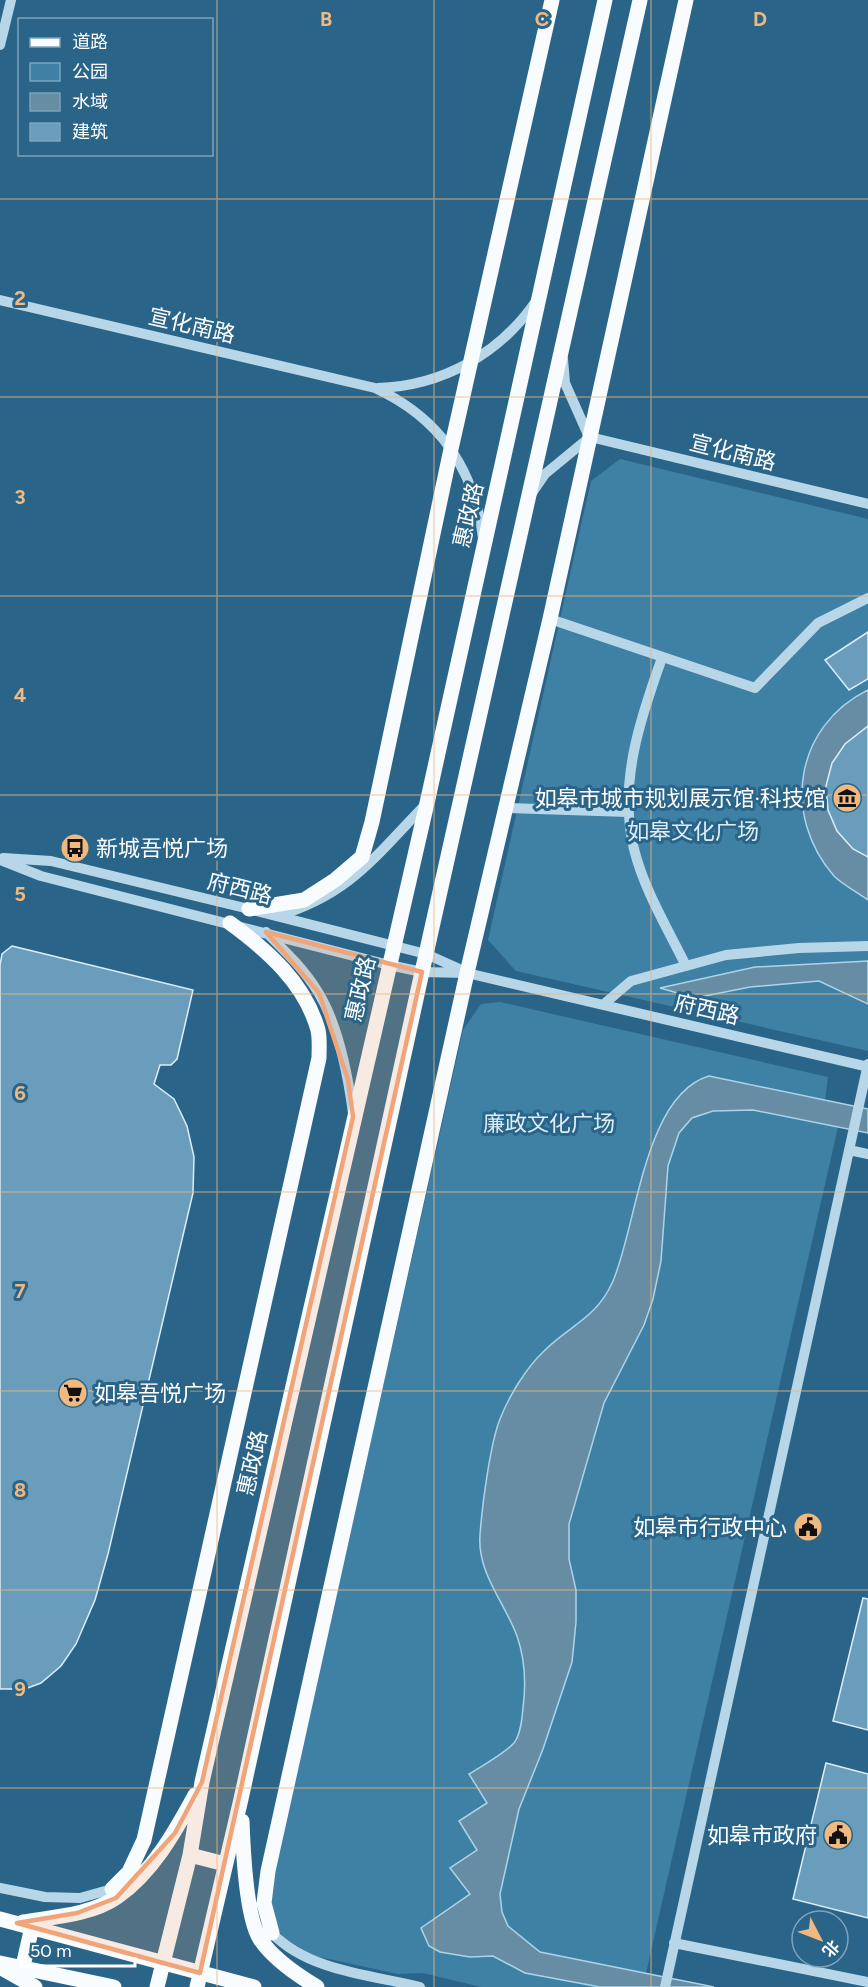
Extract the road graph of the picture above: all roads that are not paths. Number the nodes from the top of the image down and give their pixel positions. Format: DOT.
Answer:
graph roads {
  1 [pos="11,0"];
  2 [pos="552,0"];
  3 [pos="605,0"];
  4 [pos="640,0"];
  5 [pos="686,0"];
  6 [pos="0,45"];
  7 [pos="541,293"];
  8 [pos="0,300"];
  9 [pos="561,346"];
  10 [pos="472,361"];
  11 [pos="375,388"];
  12 [pos="590,437"];
  13 [pos="451,449"];
  14 [pos="527,500"];
  15 [pos="868,504"];
  16 [pos="484,544"];
  17 [pos="868,598"];
  18 [pos="549,619"];
  19 [pos="662,658"];
  20 [pos="427,803"];
  21 [pos="505,808"];
  22 [pos="628,812"];
  23 [pos="0,859"];
  24 [pos="249,909"];
  25 [pos="276,916"];
  26 [pos="230,922"];
  27 [pos="266,932"];
  28 [pos="393,945"];
  29 [pos="868,946"];
  30 [pos="426,954"];
  31 [pos="389,964"];
  32 [pos="686,966"];
  33 [pos="422,972"];
  34 [pos="466,973"];
  35 [pos="604,1004"];
  36 [pos="868,1066"];
  37 [pos="353,1117"];
  38 [pos="849,1150"];
  39 [pos="868,1154"];
  40 [pos="202,1782"];
  41 [pos="241,1799"];
  42 [pos="190,1855"];
  43 [pos="225,1864"];
  44 [pos="0,1888"];
  45 [pos="112,1889"];
  46 [pos="0,1919"];
  47 [pos="24,1925"];
  48 [pos="272,1933"];
  49 [pos="674,1943"];
  50 [pos="163,1964"];
  51 [pos="0,1965"];
  52 [pos="23,1966"];
  53 [pos="198,1980"];
  54 [pos="868,1982"];
  55 [pos="35,1987"];
  56 [pos="114,1987"];
  57 [pos="157,1987"];
  58 [pos="254,1987"];
  59 [pos="317,1987"];
  60 [pos="420,1987"];
  61 [pos="665,1987"];
  1 -- 6 [label="street"];
  2 -- 10 [label="main road"];
  3 -- 7 [label="main road, 惠政路"];
  4 -- 9 [label="main road"];
  5 -- 12 [label="main road"];
  7 -- 10 [label="street"];
  7 -- 16 [label="main road, 惠政路"];
  8 -- 11 [label="street, 宣化南路"];
  9 -- 12 [label="street"];
  9 -- 14 [label="main road"];
  10 -- 11 [label="street"];
  10 -- 13 [label="main road"];
  11 -- 13 [label="street"];
  12 -- 14 [label="street"];
  12 -- 15 [label="street, 宣化南路"];
  12 -- 18 [label="main road"];
  13 -- 16 [label="street"];
  13 -- 24 [label="main road"];
  14 -- 30 [label="main road"];
  16 -- 20 [label="main road, 惠政路"];
  17 -- 19 [label="street"];
  18 -- 19 [label="street"];
  18 -- 21 [label="main road"];
  19 -- 22 [label="street"];
  20 -- 25 [label="street"];
  20 -- 28 [label="main road, 惠政路"];
  21 -- 22 [label="street"];
  21 -- 34 [label="main road"];
  22 -- 32 [label="street"];
  23 -- 24 [label="street, 府西路"];
  23 -- 26 [label="street, 府西路"];
  24 -- 25 [label="street, 府西路"];
  25 -- 28 [label="street, 府西路"];
  26 -- 27 [label="street, 府西路"];
  26 -- 45 [label="main road"];
  27 -- 31 [label="street, 府西路"];
  27 -- 37 [label="street"];
  28 -- 30 [label="street, 府西路"];
  28 -- 31 [label="main road, 惠政路"];
  29 -- 32 [label="street"];
  30 -- 33 [label="main road"];
  30 -- 34 [label="street, 府西路"];
  31 -- 33 [label="street, 府西路"];
  31 -- 37 [label="main road, 惠政路"];
  32 -- 35 [label="street"];
  33 -- 34 [label="street, 府西路"];
  33 -- 41 [label="main road"];
  34 -- 35 [label="street, 府西路"];
  34 -- 48 [label="main road"];
  35 -- 36 [label="street, 府西路"];
  36 -- 38 [label="street"];
  37 -- 40 [label="main road, 惠政路"];
  38 -- 39 [label="street"];
  38 -- 49 [label="street"];
  40 -- 42 [label="main road, 惠政路"];
  40 -- 47 [label="main road"];
  41 -- 43 [label="main road"];
  41 -- 59 [label="main road"];
  42 -- 43 [label="main road"];
  42 -- 50 [label="main road, 惠政路"];
  43 -- 53 [label="main road"];
  44 -- 45 [label="street"];
  46 -- 47 [label="main road"];
  47 -- 50 [label="main road"];
  47 -- 52 [label="main road"];
  48 -- 60 [label="street"];
  49 -- 54 [label="street"];
  49 -- 61 [label="street"];
  50 -- 53 [label="main road"];
  50 -- 57 [label="main road, 惠政路"];
  51 -- 52 [label="main road"];
  51 -- 55 [label="main road"];
  52 -- 56 [label="main road"];
  53 -- 58 [label="main road"];
}
